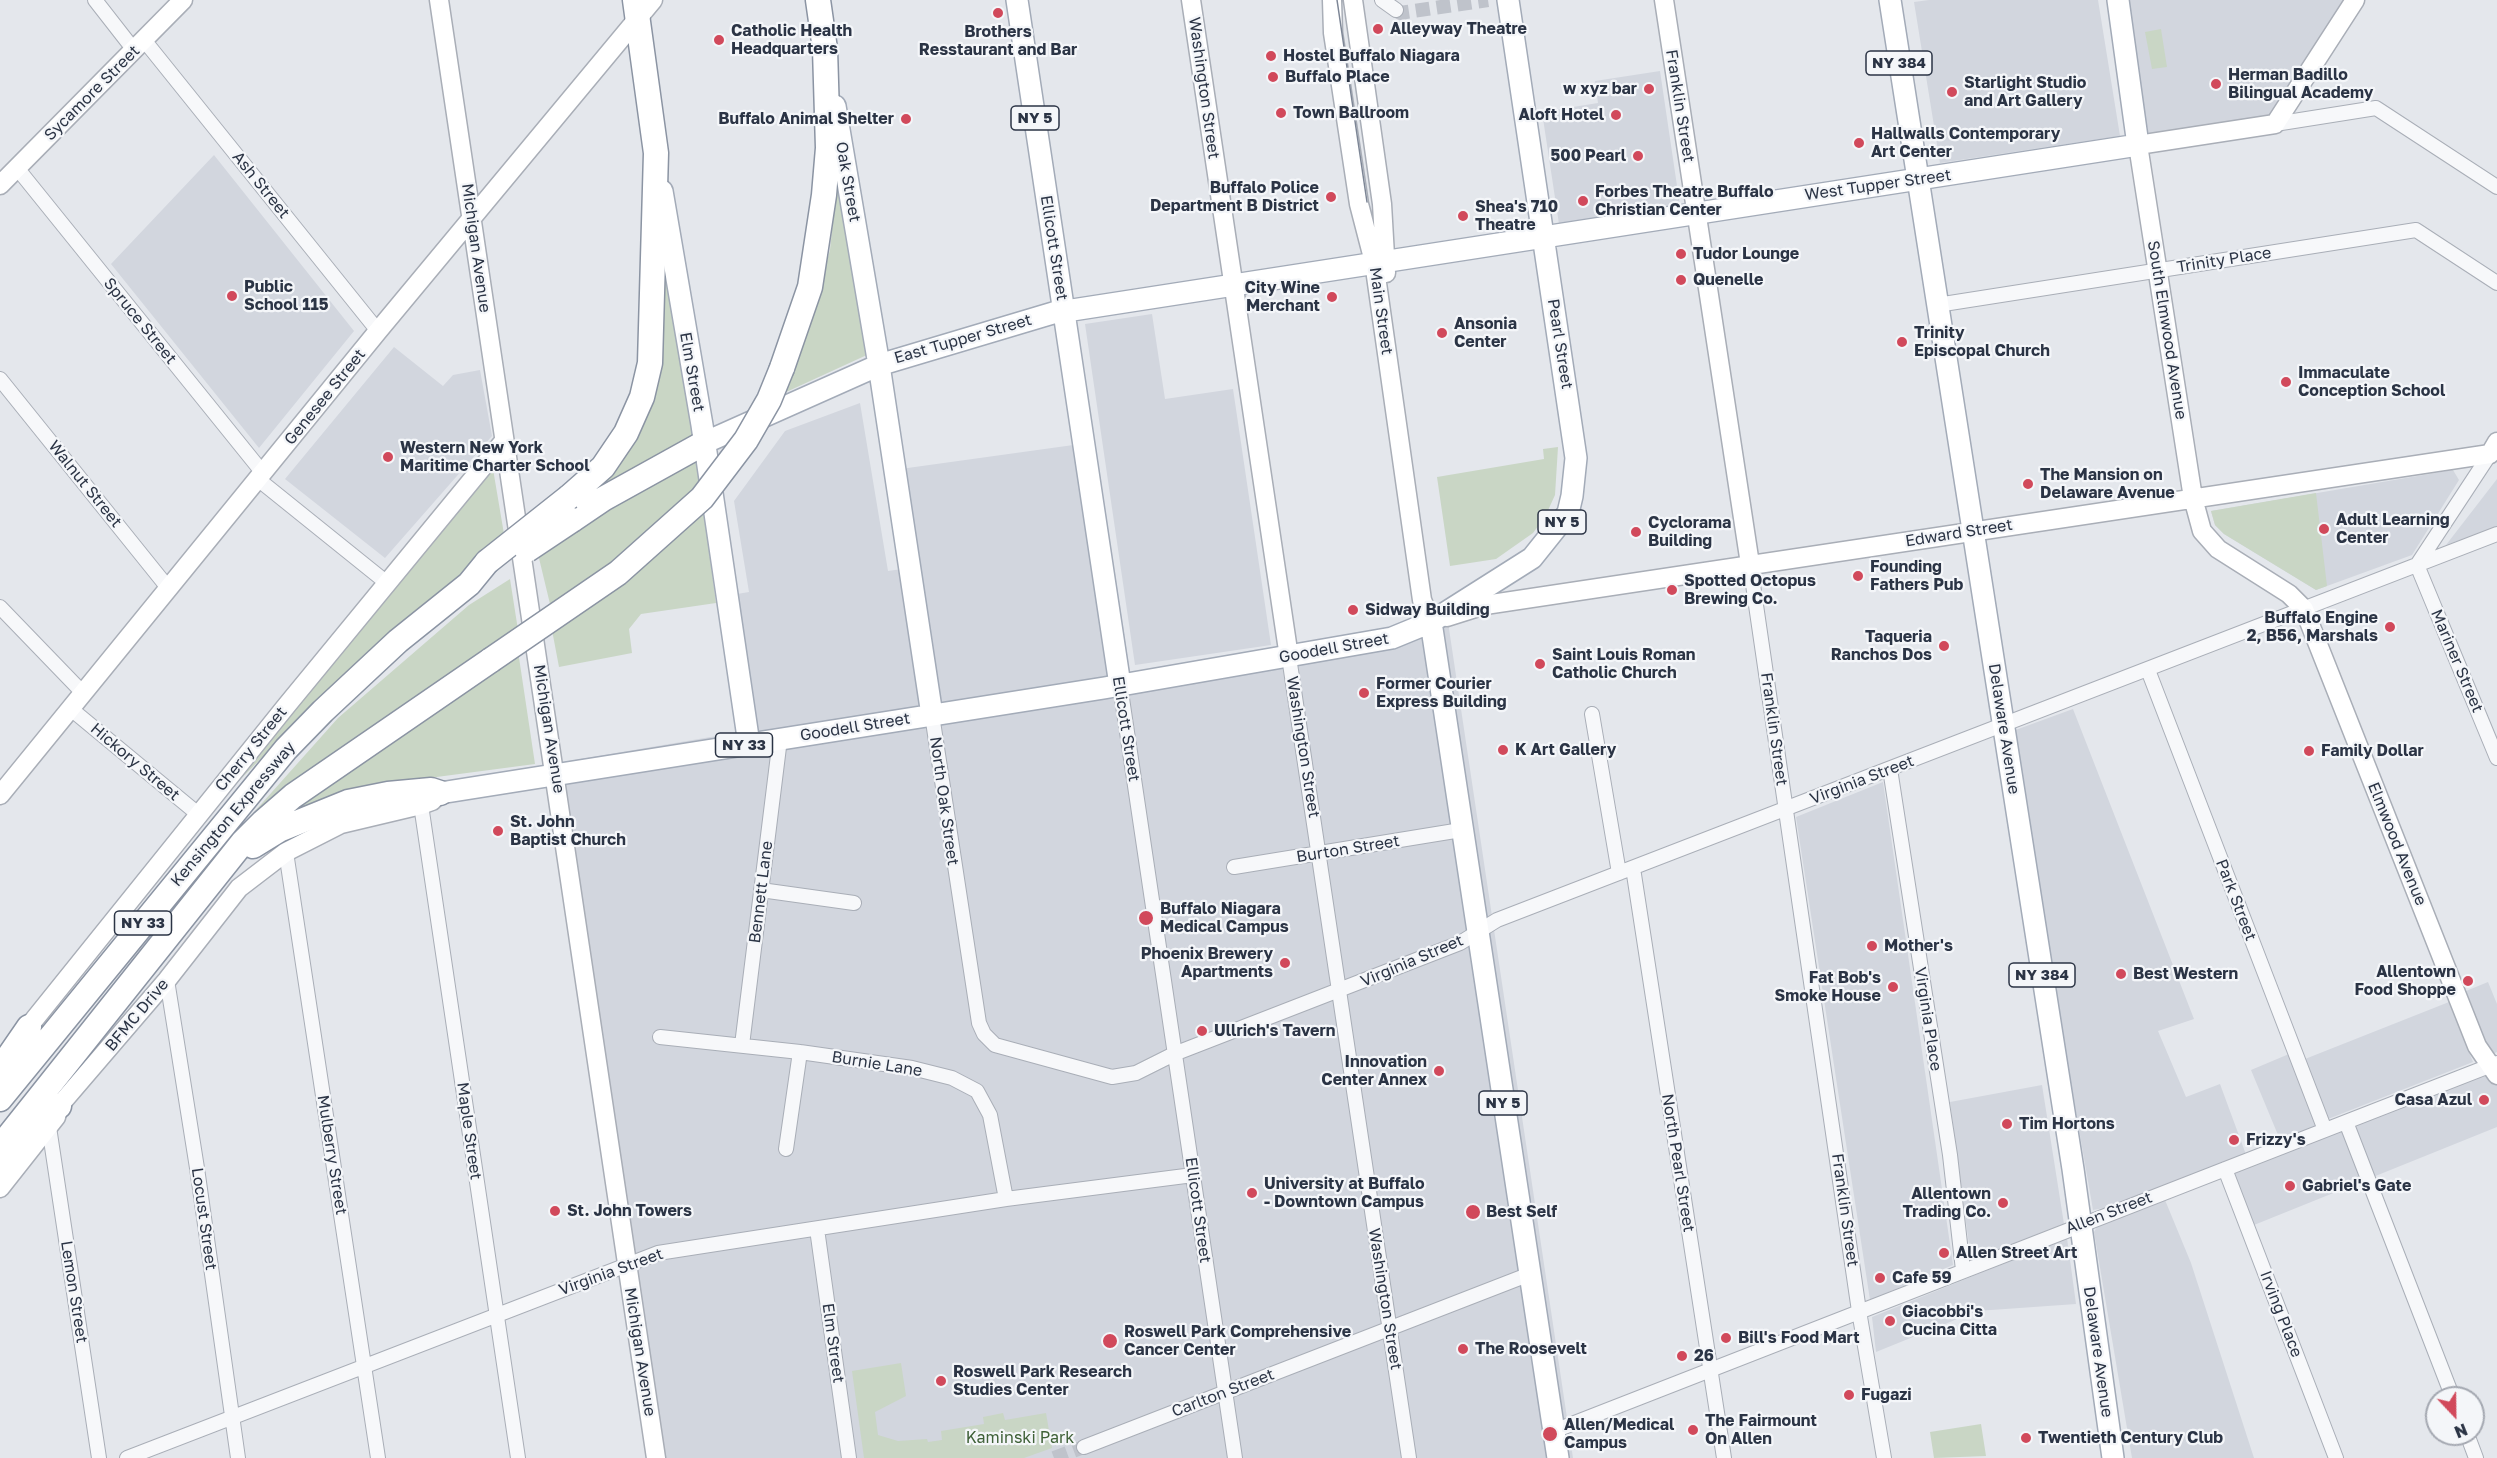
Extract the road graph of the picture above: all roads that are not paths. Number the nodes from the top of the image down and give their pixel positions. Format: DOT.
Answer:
graph roads {
  1 [pos="95,0"];
  2 [pos="183,0"];
  3 [pos="439,0"];
  4 [pos="818,0"];
  5 [pos="1017,0"];
  6 [pos="1191,0"];
  7 [pos="1332,0"];
  8 [pos="1353,0"];
  9 [pos="1382,0"];
  10 [pos="1508,0"];
  11 [pos="1664,0"];
  12 [pos="1890,0"];
  13 [pos="2118,0"];
  14 [pos="2355,0"];
  15 [pos="642,6"];
  16 [pos="1396,10"];
  17 [pos="139,45"];
  18 [pos="825,49"];
  19 [pos="2276,124"];
  20 [pos="2138,145"];
  21 [pos="656,153"];
  22 [pos="6,175"];
  23 [pos="1918,179"];
  24 [pos="2497,187"];
  25 [pos="1696,213"];
  26 [pos="472,218"];
  27 [pos="1544,236"];
  28 [pos="1379,262"];
  29 [pos="2158,271"];
  30 [pos="2497,283"];
  31 [pos="1233,284"];
  32 [pos="1937,305"];
  33 [pos="1064,311"];
  34 [pos="378,331"];
  35 [pos="879,364"];
  36 [pos="0,380"];
  37 [pos="504,441"];
  38 [pos="704,443"];
  39 [pos="2493,448"];
  40 [pos="261,477"];
  41 [pos="2193,498"];
  42 [pos="571,509"];
  43 [pos="1973,531"];
  44 [pos="2497,534"];
  45 [pos="1750,564"];
  46 [pos="2417,565"];
  47 [pos="387,583"];
  48 [pos="169,589"];
  49 [pos="0,607"];
  50 [pos="2304,609"];
  51 [pos="1431,622"];
  52 [pos="1289,657"];
  53 [pos="2148,670"];
  54 [pos="1120,685"];
  55 [pos="84,694"];
  56 [pos="71,710"];
  57 [pos="1592,714"];
  58 [pos="932,715"];
  59 [pos="2003,726"];
  60 [pos="780,739"];
  61 [pos="749,744"];
  62 [pos="2497,758"];
  63 [pos="1890,769"];
  64 [pos="556,775"];
  65 [pos="0,795"];
  66 [pos="431,799"];
  67 [pos="1786,809"];
  68 [pos="198,814"];
  69 [pos="1461,830"];
  70 [pos="286,852"];
  71 [pos="1319,854"];
  72 [pos="1234,867"];
  73 [pos="1633,868"];
  74 [pos="1618,873"];
  75 [pos="761,890"];
  76 [pos="199,898"];
  77 [pos="854,903"];
  78 [pos="1478,932"];
  79 [pos="167,980"];
  80 [pos="1339,991"];
  81 [pos="29,1027"];
  82 [pos="660,1037"];
  83 [pos="742,1045"];
  84 [pos="800,1052"];
  85 [pos="1174,1054"];
  86 [pos="0,1060"];
  87 [pos="2495,1068"];
  88 [pos="0,1069"];
  89 [pos="0,1099"];
  90 [pos="54,1116"];
  91 [pos="2346,1122"];
  92 [pos="2325,1130"];
  93 [pos="0,1147"];
  94 [pos="786,1149"];
  95 [pos="0,1164"];
  96 [pos="2225,1169"];
  97 [pos="1192,1175"];
  98 [pos="0,1188"];
  99 [pos="1006,1199"];
  100 [pos="2080,1224"];
  101 [pos="817,1229"];
  102 [pos="627,1264"];
  103 [pos="1963,1270"];
  104 [pos="1530,1274"];
  105 [pos="1859,1311"];
  106 [pos="496,1315"];
  107 [pos="1390,1328"];
  108 [pos="364,1366"];
  109 [pos="1709,1370"];
  110 [pos="2448,1386"];
  111 [pos="1225,1392"];
  112 [pos="232,1418"];
  113 [pos="1554,1431"];
  114 [pos="1084,1447"];
  115 [pos="99,1458"];
  116 [pos="128,1458"];
  117 [pos="238,1458"];
  118 [pos="378,1458"];
  119 [pos="518,1458"];
  120 [pos="656,1458"];
  121 [pos="849,1458"];
  122 [pos="1235,1458"];
  123 [pos="1409,1458"];
  124 [pos="1558,1458"];
  125 [pos="1724,1458"];
  126 [pos="1884,1458"];
  127 [pos="2113,1458"];
  128 [pos="2336,1458"];
  1 -- 17 [label="street, Ash Street"];
  2 -- 17 [label="street, Sycamore Street"];
  3 -- 26 [label="street, Michigan Avenue"];
  4 -- 18 [label="highway, Oak Street"];
  5 -- 33 [label="main road, Ellicott Street / NY 5"];
  6 -- 31 [label="street, Washington Street"];
  7 -- 28 [label="street, Main Street"];
  8 -- 28 [label="street"];
  9 -- 16 [label="street"];
  10 -- 27 [label="main road, Pearl Street / NY 5"];
  11 -- 25 [label="street, Franklin Street"];
  12 -- 23 [label="main road, Delaware Avenue / NY 384"];
  13 -- 20 [label="main road, South Elmwood Avenue"];
  14 -- 19 [label="street"];
  15 -- 21 [label="highway, Elm Street"];
  15 -- 26 [label="street, Genesee Street"];
  17 -- 22 [label="street, Sycamore Street"];
  17 -- 34 [label="street, Ash Street"];
  18 -- 35 [label="main road, Oak Street"];
  18 -- 76 [label="highway, bridge"];
  19 -- 20 [label="street, West Tupper Street"];
  19 -- 24 [label="street, West Tupper Street"];
  20 -- 23 [label="main road, West Tupper Street"];
  20 -- 29 [label="street, South Elmwood Avenue"];
  21 -- 38 [label="main road, Elm Street"];
  21 -- 42 [label="highway"];
  22 -- 40 [label="street, Spruce Street"];
  23 -- 25 [label="main road, West Tupper Street"];
  23 -- 32 [label="main road, Delaware Avenue / NY 384"];
  25 -- 27 [label="main road, West Tupper Street"];
  25 -- 45 [label="street, Franklin Street"];
  26 -- 34 [label="street, Genesee Street"];
  26 -- 37 [label="street, Michigan Avenue"];
  27 -- 28 [label="main road, West Tupper Street"];
  27 -- 51 [label="main road, Pearl Street / NY 5"];
  28 -- 31 [label="main road, East Tupper Street"];
  28 -- 51 [label="street"];
  29 -- 30 [label="street, Trinity Place"];
  29 -- 32 [label="street, Trinity Place"];
  29 -- 41 [label="street, South Elmwood Avenue"];
  31 -- 33 [label="main road, East Tupper Street"];
  31 -- 52 [label="street, Washington Street"];
  32 -- 43 [label="main road, Delaware Avenue / NY 384"];
  33 -- 35 [label="main road, East Tupper Street"];
  33 -- 54 [label="main road, Ellicott Street / NY 5"];
  34 -- 40 [label="street, Genesee Street"];
  35 -- 38 [label="main road, East Tupper Street"];
  35 -- 58 [label="main road, North Oak Street"];
  36 -- 48 [label="street, Walnut Street"];
  37 -- 47 [label="street, Cherry Street"];
  37 -- 64 [label="street, Michigan Avenue"];
  38 -- 42 [label="highway"];
  38 -- 61 [label="main road, Elm Street"];
  39 -- 41 [label="street, Edward Street"];
  39 -- 46 [label="street"];
  40 -- 47 [label="street, Spruce Street"];
  40 -- 48 [label="street, Genesee Street"];
  41 -- 43 [label="street, Edward Street"];
  41 -- 50 [label="street, South Elmwood Avenue"];
  42 -- 89 [label="highway, Kensington Expressway / NY 33, bridge"];
  43 -- 45 [label="street, Edward Street"];
  43 -- 59 [label="main road, Delaware Avenue / NY 384"];
  44 -- 46 [label="street, Virginia Street"];
  45 -- 51 [label="street, Edward Street"];
  45 -- 67 [label="street, Franklin Street"];
  46 -- 50 [label="street, Virginia Street"];
  46 -- 62 [label="street, Mariner Street"];
  47 -- 68 [label="street, Cherry Street"];
  48 -- 55 [label="street, Genesee Street"];
  49 -- 55 [label="street"];
  50 -- 53 [label="street, Virginia Street"];
  50 -- 87 [label="street, Elmwood Avenue"];
  51 -- 52 [label="main road, Goodell Street / NY 5"];
  51 -- 69 [label="main road, NY 5"];
  52 -- 54 [label="main road, Goodell Street / NY 5"];
  52 -- 71 [label="street, Washington Street"];
  53 -- 59 [label="street, Virginia Street"];
  53 -- 92 [label="street, Park Street"];
  54 -- 58 [label="main road, Goodell Street / NY 33"];
  54 -- 85 [label="street, Ellicott Street"];
  55 -- 56 [label="street, Genesee Street"];
  56 -- 65 [label="street, Genesee Street"];
  56 -- 68 [label="street, Hickory Street"];
  57 -- 74 [label="street"];
  58 -- 60 [label="main road, Goodell Street / NY 33"];
  58 -- 85 [label="street, North Oak Street"];
  59 -- 63 [label="street, Virginia Street"];
  59 -- 100 [label="main road, Delaware Avenue / NY 384"];
  60 -- 61 [label="main road, Goodell Street / NY 33"];
  60 -- 75 [label="street, Bennett Lane"];
  61 -- 64 [label="main road, Goodell Street / NY 33"];
  63 -- 67 [label="street, Virginia Street"];
  63 -- 103 [label="street, Virginia Place"];
  64 -- 66 [label="main road, Goodell Street / NY 33"];
  64 -- 102 [label="street, Michigan Avenue"];
  66 -- 70 [label="street, Goodell Street"];
  66 -- 76 [label="highway, NY 33"];
  66 -- 106 [label="street, Maple Street"];
  67 -- 73 [label="street, Virginia Street"];
  67 -- 105 [label="street, Franklin Street"];
  68 -- 81 [label="street, Cherry Street"];
  69 -- 71 [label="street, Burton Street"];
  69 -- 78 [label="main road, NY 5"];
  70 -- 79 [label="street, BFMC Drive"];
  70 -- 108 [label="street, Mulberry Street"];
  71 -- 72 [label="street, Burton Street"];
  71 -- 80 [label="street, Washington Street"];
  73 -- 74 [label="street, Virginia Street"];
  73 -- 109 [label="street, North Pearl Street"];
  74 -- 78 [label="street, Virginia Street"];
  75 -- 77 [label="street"];
  75 -- 83 [label="street, Bennett Lane"];
  76 -- 93 [label="highway, Kensington Expressway / NY 33"];
  78 -- 80 [label="street, Virginia Street"];
  78 -- 104 [label="main road, NY 5"];
  79 -- 90 [label="street, BFMC Drive"];
  79 -- 112 [label="street, Locust Street"];
  80 -- 85 [label="street, Virginia Street"];
  80 -- 107 [label="street, Washington Street"];
  81 -- 86 [label="street, Cherry Street"];
  81 -- 88 [label="highway"];
  82 -- 83 [label="street, Burnie Lane"];
  83 -- 84 [label="street, Burnie Lane"];
  84 -- 94 [label="street"];
  84 -- 99 [label="street, Burnie Lane"];
  85 -- 97 [label="street, Ellicott Street"];
  87 -- 91 [label="street, Allen Street"];
  90 -- 95 [label="highway"];
  90 -- 98 [label="street, BFMC Drive"];
  90 -- 115 [label="street, Lemon Street"];
  91 -- 92 [label="street, Allen Street"];
  91 -- 110 [label="street"];
  92 -- 96 [label="street, Allen Street"];
  96 -- 100 [label="street, Allen Street"];
  96 -- 128 [label="street, Irving Place"];
  97 -- 99 [label="street, Virginia Street"];
  97 -- 111 [label="street, Ellicott Street"];
  99 -- 101 [label="street, Virginia Street"];
  100 -- 103 [label="street, Allen Street"];
  100 -- 127 [label="main road, Delaware Avenue / NY 384"];
  101 -- 102 [label="street, Virginia Street"];
  101 -- 121 [label="street, Elm Street"];
  102 -- 106 [label="street, Virginia Street"];
  102 -- 120 [label="street, Michigan Avenue"];
  103 -- 105 [label="street, Allen Street"];
  104 -- 107 [label="street, Carlton Street"];
  104 -- 113 [label="main road, NY 5"];
  105 -- 109 [label="street, Allen Street"];
  105 -- 126 [label="street, Franklin Street"];
  106 -- 108 [label="street, Virginia Street"];
  106 -- 119 [label="street, Maple Street"];
  107 -- 111 [label="street, Carlton Street"];
  107 -- 123 [label="street, Washington Street"];
  108 -- 112 [label="street, Virginia Street"];
  108 -- 118 [label="street, Mulberry Street"];
  109 -- 113 [label="street, Allen Street"];
  109 -- 125 [label="street, North Pearl Street"];
  111 -- 114 [label="street, Carlton Street"];
  111 -- 122 [label="street, Ellicott Street"];
  112 -- 116 [label="street, Virginia Street"];
  112 -- 117 [label="street, Locust Street"];
  113 -- 124 [label="main road, NY 5"];
}
